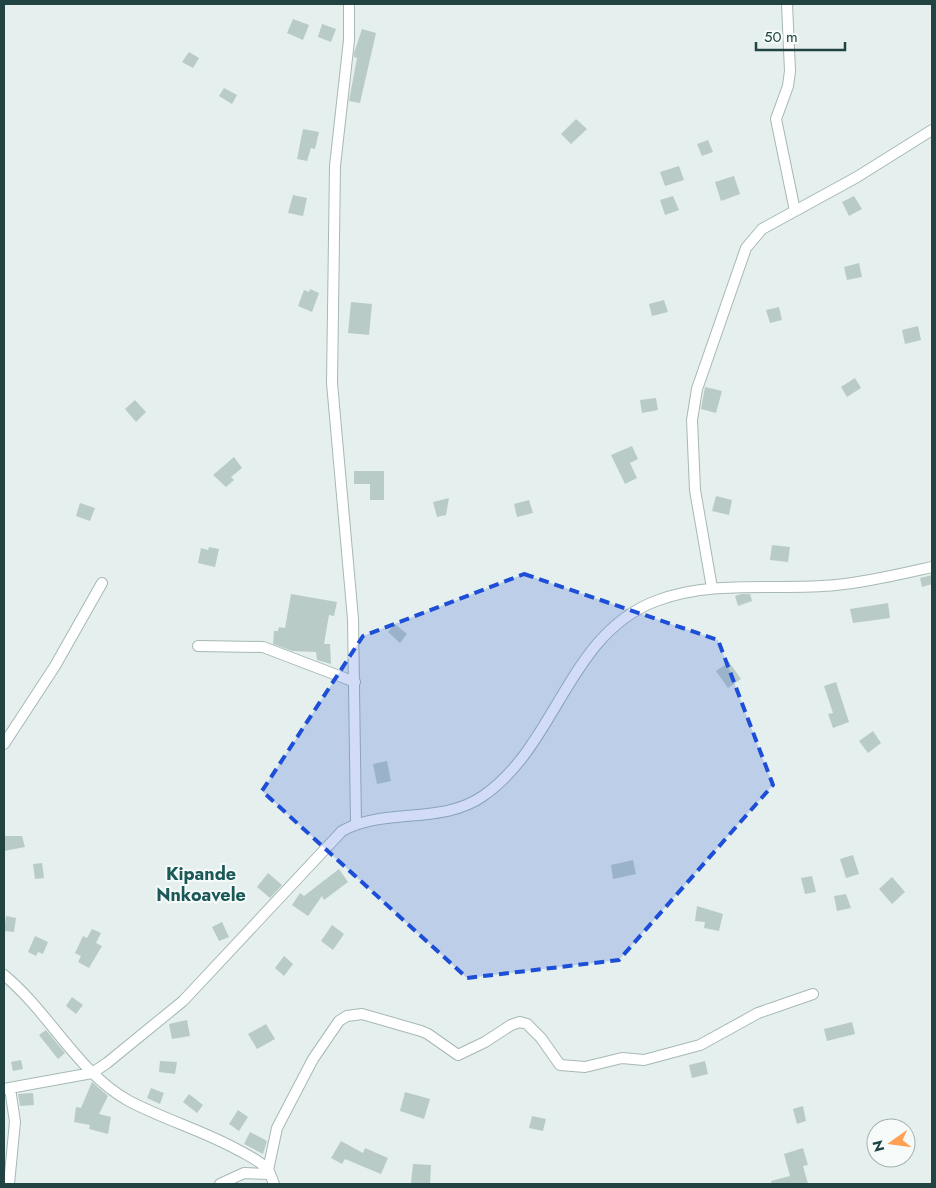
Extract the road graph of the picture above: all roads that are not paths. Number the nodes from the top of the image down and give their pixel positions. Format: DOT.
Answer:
graph roads {
  1 [pos="349,4"];
  2 [pos="787,4"];
  3 [pos="932,130"];
  4 [pos="795,211"];
  5 [pos="932,567"];
  6 [pos="102,583"];
  7 [pos="712,588"];
  8 [pos="198,646"];
  9 [pos="355,682"];
  10 [pos="4,744"];
  11 [pos="356,823"];
  12 [pos="4,975"];
  13 [pos="813,994"];
  14 [pos="92,1073"];
  15 [pos="7,1089"];
  16 [pos="269,1172"];
  17 [pos="9,1184"];
  18 [pos="220,1184"];
  19 [pos="274,1184"];
  1 -- 9 [label="street"];
  2 -- 4 [label="street"];
  3 -- 4 [label="street"];
  4 -- 7 [label="street"];
  5 -- 7 [label="street"];
  6 -- 10 [label="street"];
  7 -- 11 [label="street"];
  8 -- 9 [label="street"];
  9 -- 11 [label="street"];
  11 -- 14 [label="street"];
  12 -- 14 [label="street"];
  13 -- 16 [label="street"];
  14 -- 15 [label="street"];
  14 -- 16 [label="street"];
  15 -- 17 [label="street"];
  16 -- 18 [label="street"];
  16 -- 19 [label="street"];
}
